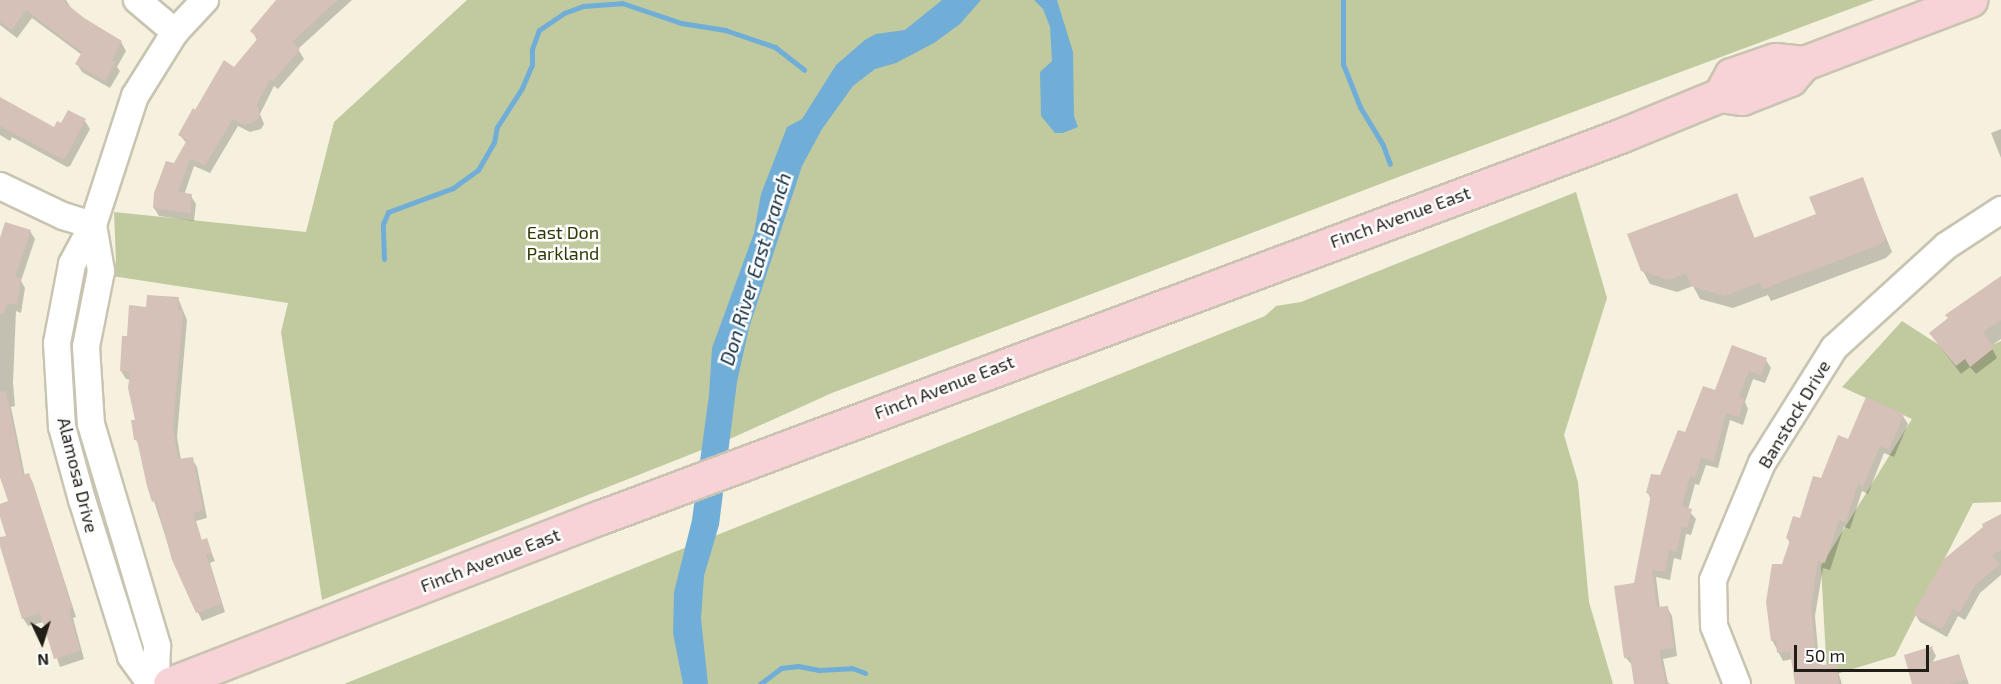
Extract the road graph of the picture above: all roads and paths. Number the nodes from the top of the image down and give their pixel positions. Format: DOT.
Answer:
graph roads {
  1 [pos="138,0"];
  2 [pos="205,0"];
  3 [pos="1970,0"];
  4 [pos="175,32"];
  5 [pos="0,186"];
  6 [pos="2001,210"];
  7 [pos="93,225"];
  8 [pos="154,684"];
  9 [pos="170,684"];
  10 [pos="1737,684"];
  1 -- 4 [label="street"];
  2 -- 4 [label="street, Alamosa Drive"];
  3 -- 9 [label="main road, Finch Avenue East"];
  4 -- 7 [label="street, Alamosa Drive"];
  5 -- 7 [label="street"];
  6 -- 10 [label="street, Banstock Drive"];
  7 -- 8 [label="street, Alamosa Drive"];
}
